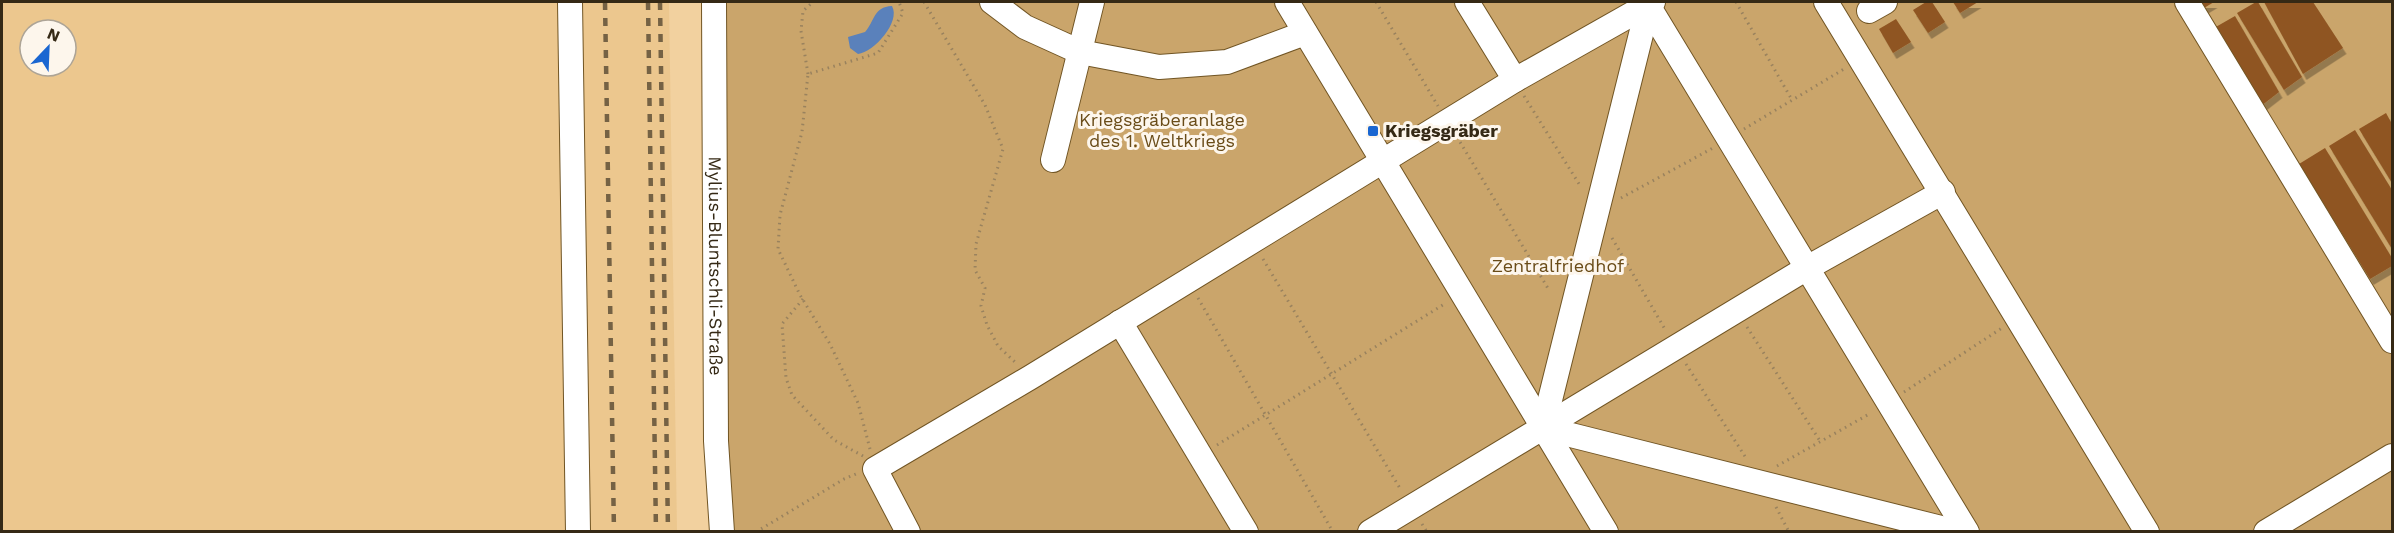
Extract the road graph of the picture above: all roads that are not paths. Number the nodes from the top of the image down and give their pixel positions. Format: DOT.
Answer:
graph roads {
  1 [pos="570,2"];
  2 [pos="714,2"];
  3 [pos="992,2"];
  4 [pos="1092,2"];
  5 [pos="1287,2"];
  6 [pos="1467,2"];
  7 [pos="1649,2"];
  8 [pos="1826,2"];
  9 [pos="2187,2"];
  10 [pos="1305,33"];
  11 [pos="1080,52"];
  12 [pos="1515,81"];
  13 [pos="1053,160"];
  14 [pos="1383,162"];
  15 [pos="1943,192"];
  16 [pos="1807,268"];
  17 [pos="1120,322"];
  18 [pos="2392,341"];
  19 [pos="1543,428"];
  20 [pos="2392,456"];
  21 [pos="578,531"];
  22 [pos="722,531"];
  23 [pos="908,531"];
  24 [pos="1246,531"];
  25 [pos="1370,531"];
  26 [pos="1606,531"];
  27 [pos="1958,531"];
  28 [pos="1967,531"];
  29 [pos="2147,531"];
  30 [pos="2266,531"];
  1 -- 21 [label="street"];
  2 -- 22 [label="street, Mylius-Bluntschli-Straße"];
  3 -- 11 [label="street"];
  4 -- 11 [label="street"];
  5 -- 10 [label="street"];
  6 -- 12 [label="street"];
  7 -- 12 [label="street"];
  7 -- 16 [label="street"];
  7 -- 19 [label="street"];
  8 -- 15 [label="street"];
  9 -- 18 [label="street"];
  10 -- 11 [label="street"];
  10 -- 14 [label="street"];
  11 -- 13 [label="street"];
  12 -- 14 [label="street"];
  14 -- 17 [label="street"];
  14 -- 19 [label="street"];
  15 -- 16 [label="street"];
  15 -- 29 [label="street"];
  16 -- 19 [label="street"];
  16 -- 28 [label="street"];
  17 -- 23 [label="street"];
  17 -- 24 [label="street"];
  19 -- 25 [label="street"];
  19 -- 26 [label="street"];
  19 -- 27 [label="street"];
  20 -- 30 [label="street"];
}
